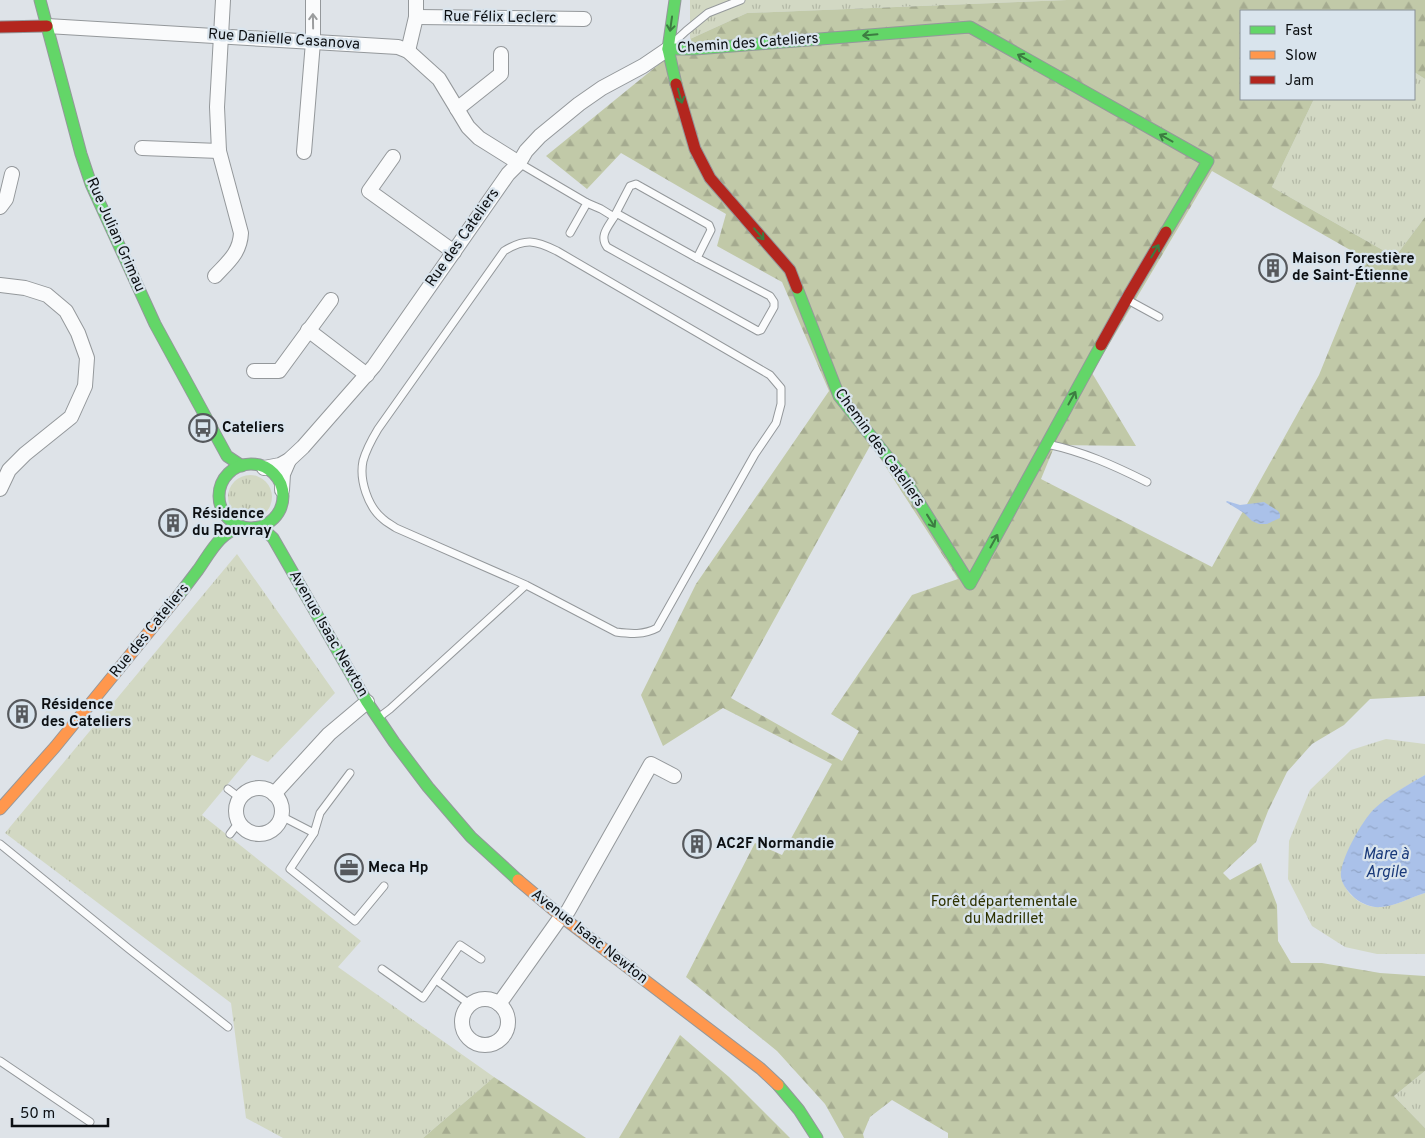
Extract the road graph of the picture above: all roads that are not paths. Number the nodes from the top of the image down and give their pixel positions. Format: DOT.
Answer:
graph roads {
  1 [pos="40,0"];
  2 [pos="224,0"];
  3 [pos="313,0"];
  4 [pos="416,0"];
  5 [pos="675,0"];
  6 [pos="741,0"];
  7 [pos="416,17"];
  8 [pos="584,19"];
  9 [pos="47,26"];
  10 [pos="0,27"];
  11 [pos="222,36"];
  12 [pos="313,42"];
  13 [pos="668,48"];
  14 [pos="408,51"];
  15 [pos="501,54"];
  16 [pos="457,109"];
  17 [pos="142,148"];
  18 [pos="219,151"];
  19 [pos="304,152"];
  20 [pos="393,157"];
  21 [pos="519,163"];
  22 [pos="12,174"];
  23 [pos="587,203"];
  24 [pos="0,207"];
  25 [pos="615,215"];
  26 [pos="570,233"];
  27 [pos="454,252"];
  28 [pos="697,258"];
  29 [pos="215,276"];
  30 [pos="0,285"];
  31 [pos="1128,296"];
  32 [pos="331,300"];
  33 [pos="1159,317"];
  34 [pos="308,330"];
  35 [pos="254,371"];
  36 [pos="367,375"];
  37 [pos="1047,444"];
  38 [pos="227,456"];
  39 [pos="289,460"];
  40 [pos="242,466"];
  41 [pos="264,468"];
  42 [pos="224,479"];
  43 [pos="1147,482"];
  44 [pos="0,489"];
  45 [pos="282,490"];
  46 [pos="222,510"];
  47 [pos="275,517"];
  48 [pos="249,528"];
  49 [pos="218,541"];
  50 [pos="280,549"];
  51 [pos="526,585"];
  52 [pos="367,702"];
  53 [pos="378,718"];
  54 [pos="350,773"];
  55 [pos="674,776"];
  56 [pos="228,789"];
  57 [pos="274,794"];
  58 [pos="240,798"];
  59 [pos="0,809"];
  60 [pos="281,816"];
  61 [pos="239,822"];
  62 [pos="314,833"];
  63 [pos="230,834"];
  64 [pos="0,844"];
  65 [pos="384,886"];
  66 [pos="562,917"];
  67 [pos="481,959"];
  68 [pos="382,969"];
  69 [pos="436,980"];
  70 [pos="500,1004"];
  71 [pos="471,1005"];
  72 [pos="228,1027"];
  73 [pos="0,1061"];
  74 [pos="90,1122"];
  75 [pos="817,1138"];
  1 -- 9 [label="street, Rue Julian Grimau"];
  2 -- 11 [label="street"];
  12 -- 3 [label="street, one-way"];
  4 -- 7 [label="street"];
  5 -- 13 [label="street, one-way"];
  6 -- 13 [label="lane"];
  7 -- 8 [label="street, Rue Félix Leclerc"];
  7 -- 14 [label="street"];
  9 -- 10 [label="street, Rue Danielle Casanova"];
  9 -- 11 [label="street, Rue Danielle Casanova"];
  9 -- 38 [label="street, Rue Julian Grimau"];
  11 -- 12 [label="street, Rue Danielle Casanova"];
  11 -- 18 [label="street"];
  12 -- 14 [label="street, Rue Danielle Casanova"];
  12 -- 19 [label="street"];
  13 -- 21 [label="street, Rue des Cateliers"];
  31 -- 13 [label="street, Chemin des Cateliers, one-way"];
  13 -- 37 [label="street, Chemin des Cateliers, one-way"];
  14 -- 16 [label="street"];
  15 -- 16 [label="street"];
  16 -- 21 [label="street"];
  17 -- 18 [label="street"];
  18 -- 29 [label="street"];
  20 -- 27 [label="street"];
  21 -- 23 [label="lane"];
  21 -- 27 [label="street, Rue des Cateliers"];
  22 -- 24 [label="street"];
  23 -- 25 [label="lane"];
  23 -- 26 [label="lane"];
  25 -- 28 [label="lane"];
  25 -- 28 [label="lane"];
  25 -- 28 [label="lane"];
  27 -- 36 [label="street, Rue des Cateliers"];
  30 -- 44 [label="street"];
  31 -- 33 [label="lane"];
  37 -- 31 [label="street, Chemin des Cateliers, one-way"];
  32 -- 34 [label="street"];
  34 -- 35 [label="street"];
  34 -- 36 [label="street"];
  36 -- 39 [label="street, Rue des Cateliers"];
  37 -- 43 [label="lane"];
  38 -- 40 [label="street, Rue Julian Grimau"];
  38 -- 42 [label="street"];
  39 -- 41 [label="street, Rue des Cateliers"];
  39 -- 45 [label="street"];
  40 -- 41 [label="street"];
  40 -- 42 [label="street"];
  41 -- 45 [label="street"];
  42 -- 46 [label="street"];
  45 -- 47 [label="street"];
  46 -- 48 [label="street"];
  46 -- 49 [label="street, Rue des Cateliers"];
  47 -- 48 [label="street"];
  47 -- 50 [label="street, Avenue Isaac Newton"];
  48 -- 49 [label="street, Rue des Cateliers"];
  48 -- 50 [label="street, Avenue Isaac Newton"];
  49 -- 59 [label="street, Rue des Cateliers"];
  50 -- 52 [label="street, Avenue Isaac Newton"];
  51 -- 51 [label="lane"];
  51 -- 53 [label="lane"];
  52 -- 53 [label="street, Avenue Isaac Newton"];
  52 -- 57 [label="street"];
  53 -- 66 [label="street, Avenue Isaac Newton"];
  54 -- 62 [label="lane"];
  55 -- 66 [label="street"];
  56 -- 58 [label="lane"];
  57 -- 58 [label="street"];
  57 -- 60 [label="street"];
  58 -- 61 [label="street"];
  60 -- 61 [label="street"];
  60 -- 62 [label="lane"];
  61 -- 63 [label="lane"];
  62 -- 65 [label="lane"];
  64 -- 72 [label="lane"];
  66 -- 70 [label="street"];
  66 -- 75 [label="street, Avenue Isaac Newton"];
  67 -- 69 [label="lane"];
  68 -- 69 [label="lane"];
  69 -- 71 [label="lane"];
  70 -- 71 [label="street"];
  70 -- 71 [label="street"];
  73 -- 74 [label="lane"];
}
